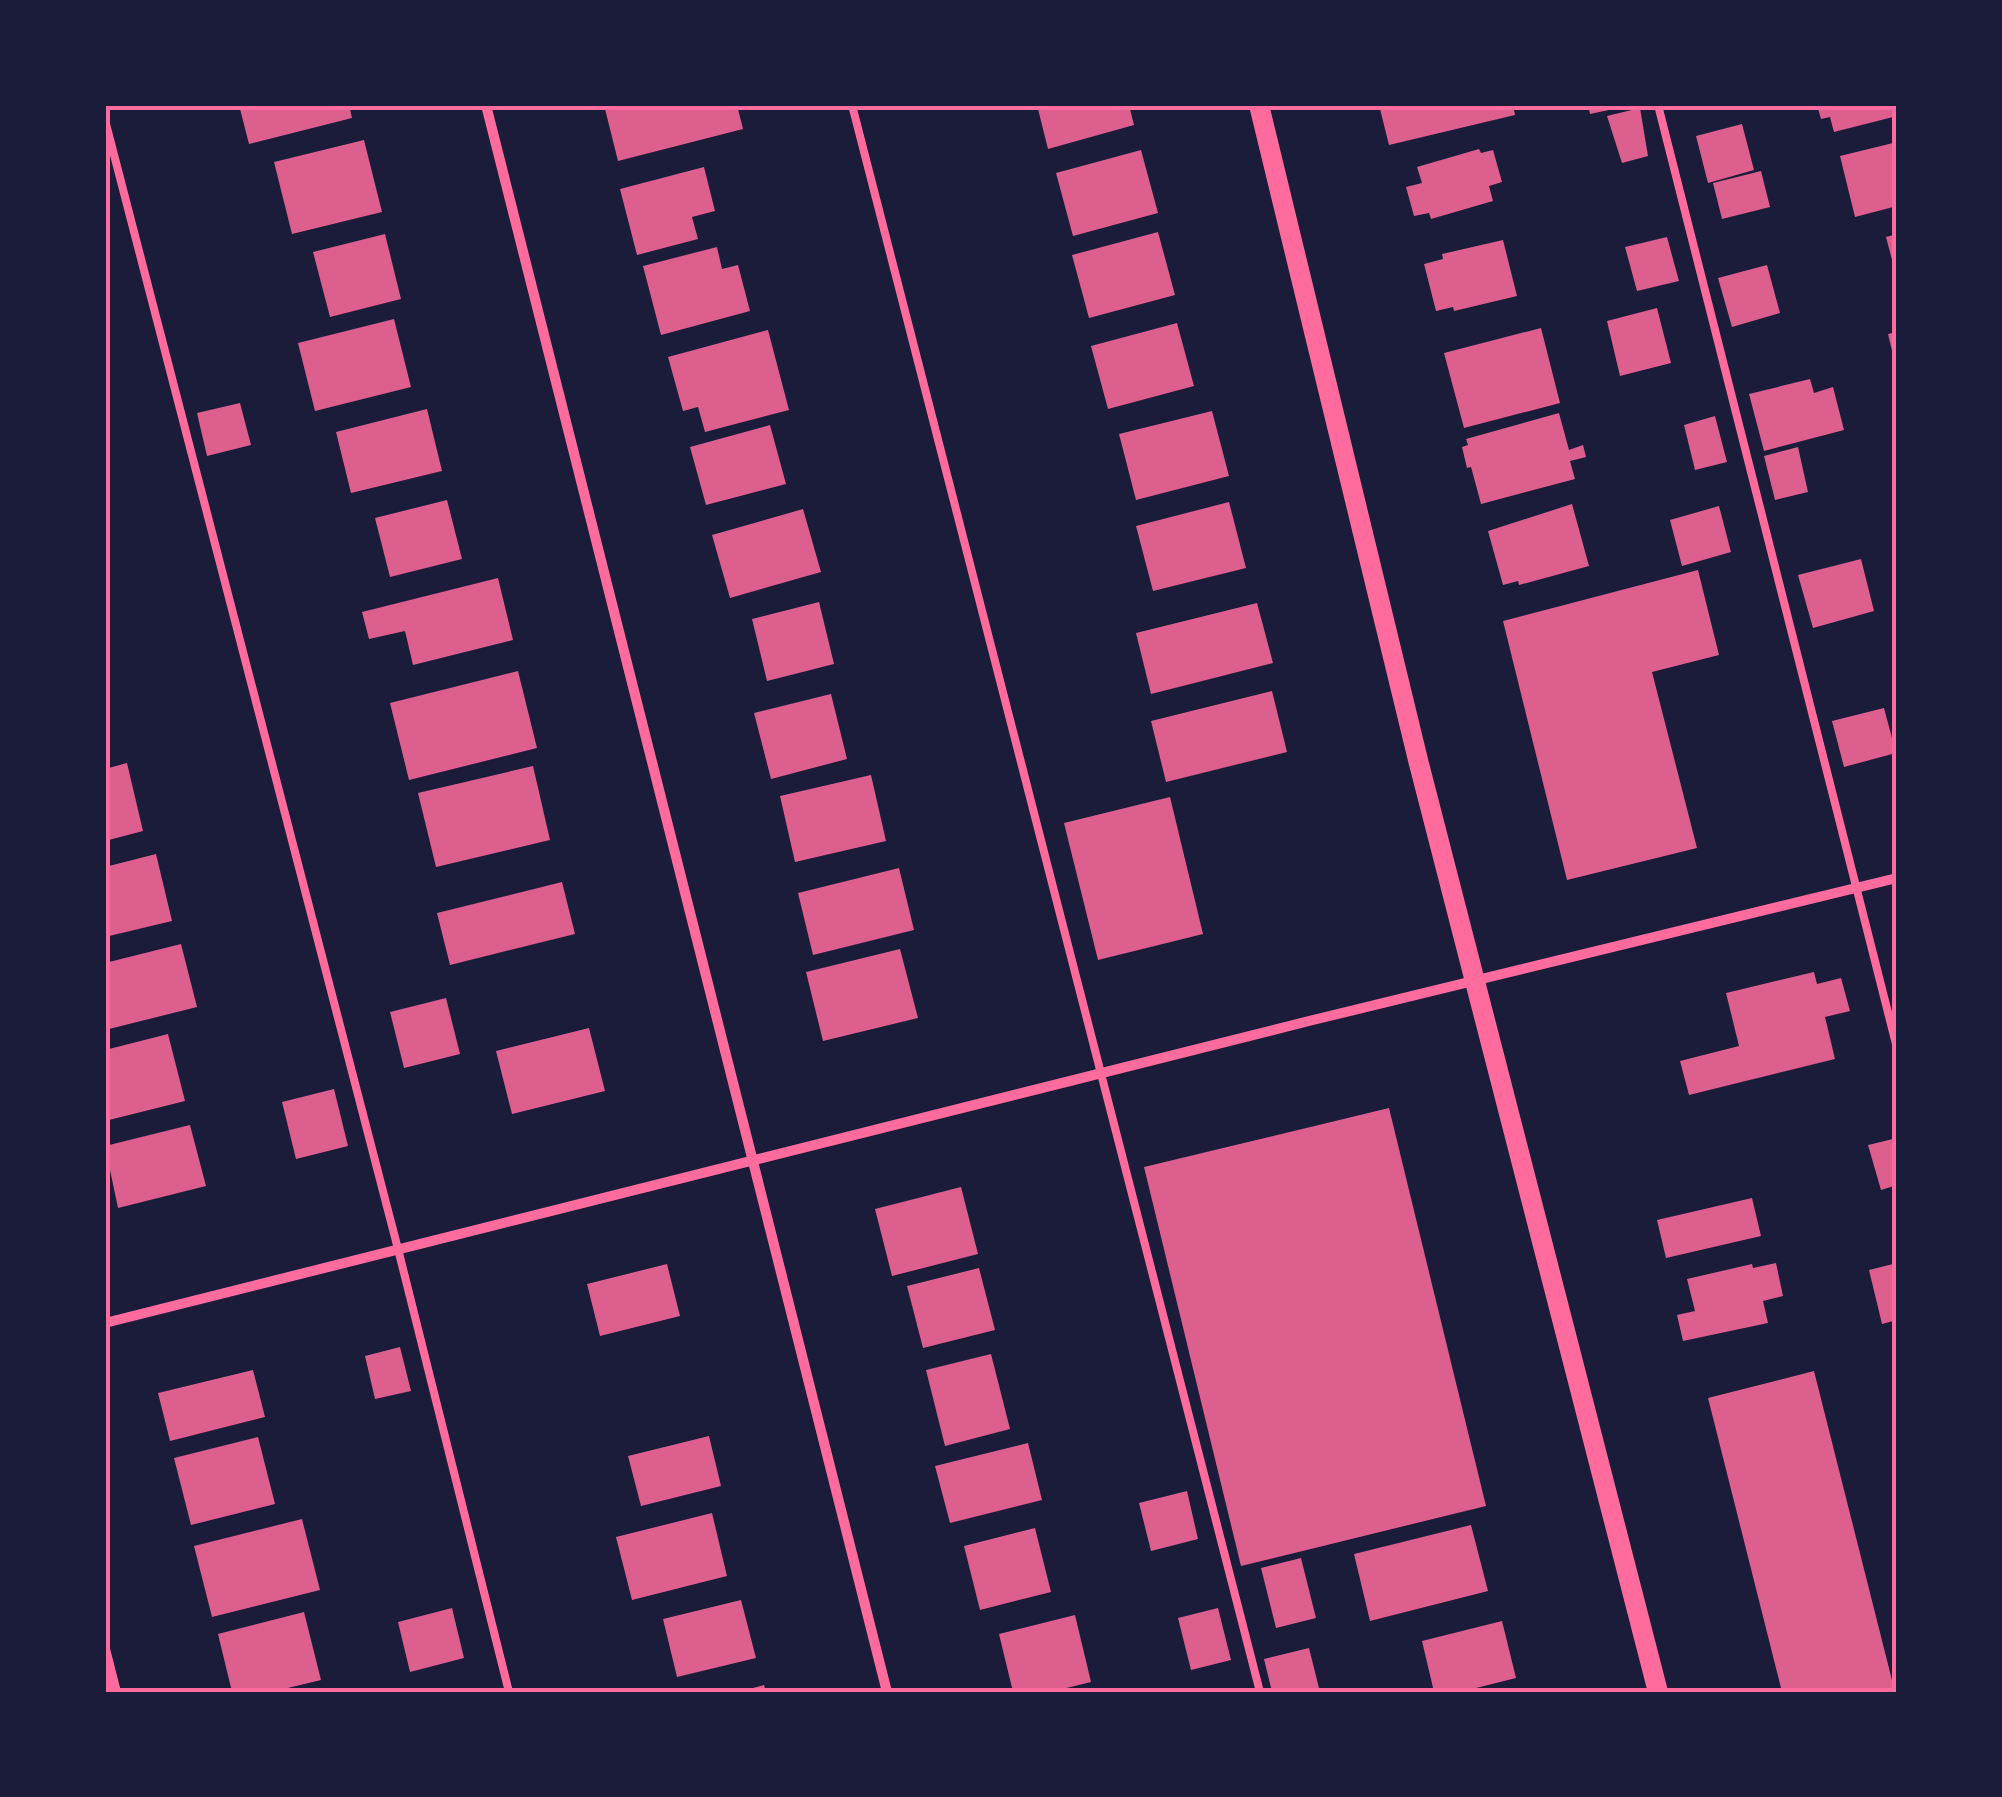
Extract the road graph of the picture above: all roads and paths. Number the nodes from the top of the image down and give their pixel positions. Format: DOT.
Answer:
graph roads {
  1 [pos="486,105"];
  2 [pos="852,105"];
  3 [pos="1259,105"];
  4 [pos="1658,105"];
  5 [pos="105,120"];
  6 [pos="1897,878"];
  7 [pos="1857,888"];
  8 [pos="1477,983"];
  9 [pos="1897,1048"];
  10 [pos="1100,1075"];
  11 [pos="753,1160"];
  12 [pos="398,1248"];
  13 [pos="105,1323"];
  14 [pos="105,1648"];
  15 [pos="116,1692"];
  16 [pos="508,1692"];
  17 [pos="888,1692"];
  18 [pos="1260,1692"];
  19 [pos="1658,1692"];
  1 -- 11 [label="street"];
  2 -- 10 [label="lane"];
  3 -- 8 [label="main road"];
  4 -- 7 [label="lane"];
  5 -- 12 [label="lane"];
  6 -- 7 [label="street"];
  7 -- 8 [label="street"];
  7 -- 9 [label="lane"];
  8 -- 10 [label="street"];
  8 -- 19 [label="main road"];
  10 -- 11 [label="street"];
  10 -- 18 [label="lane"];
  11 -- 12 [label="street"];
  11 -- 17 [label="street"];
  12 -- 13 [label="street"];
  12 -- 16 [label="lane"];
  14 -- 15 [label="street"];
}
